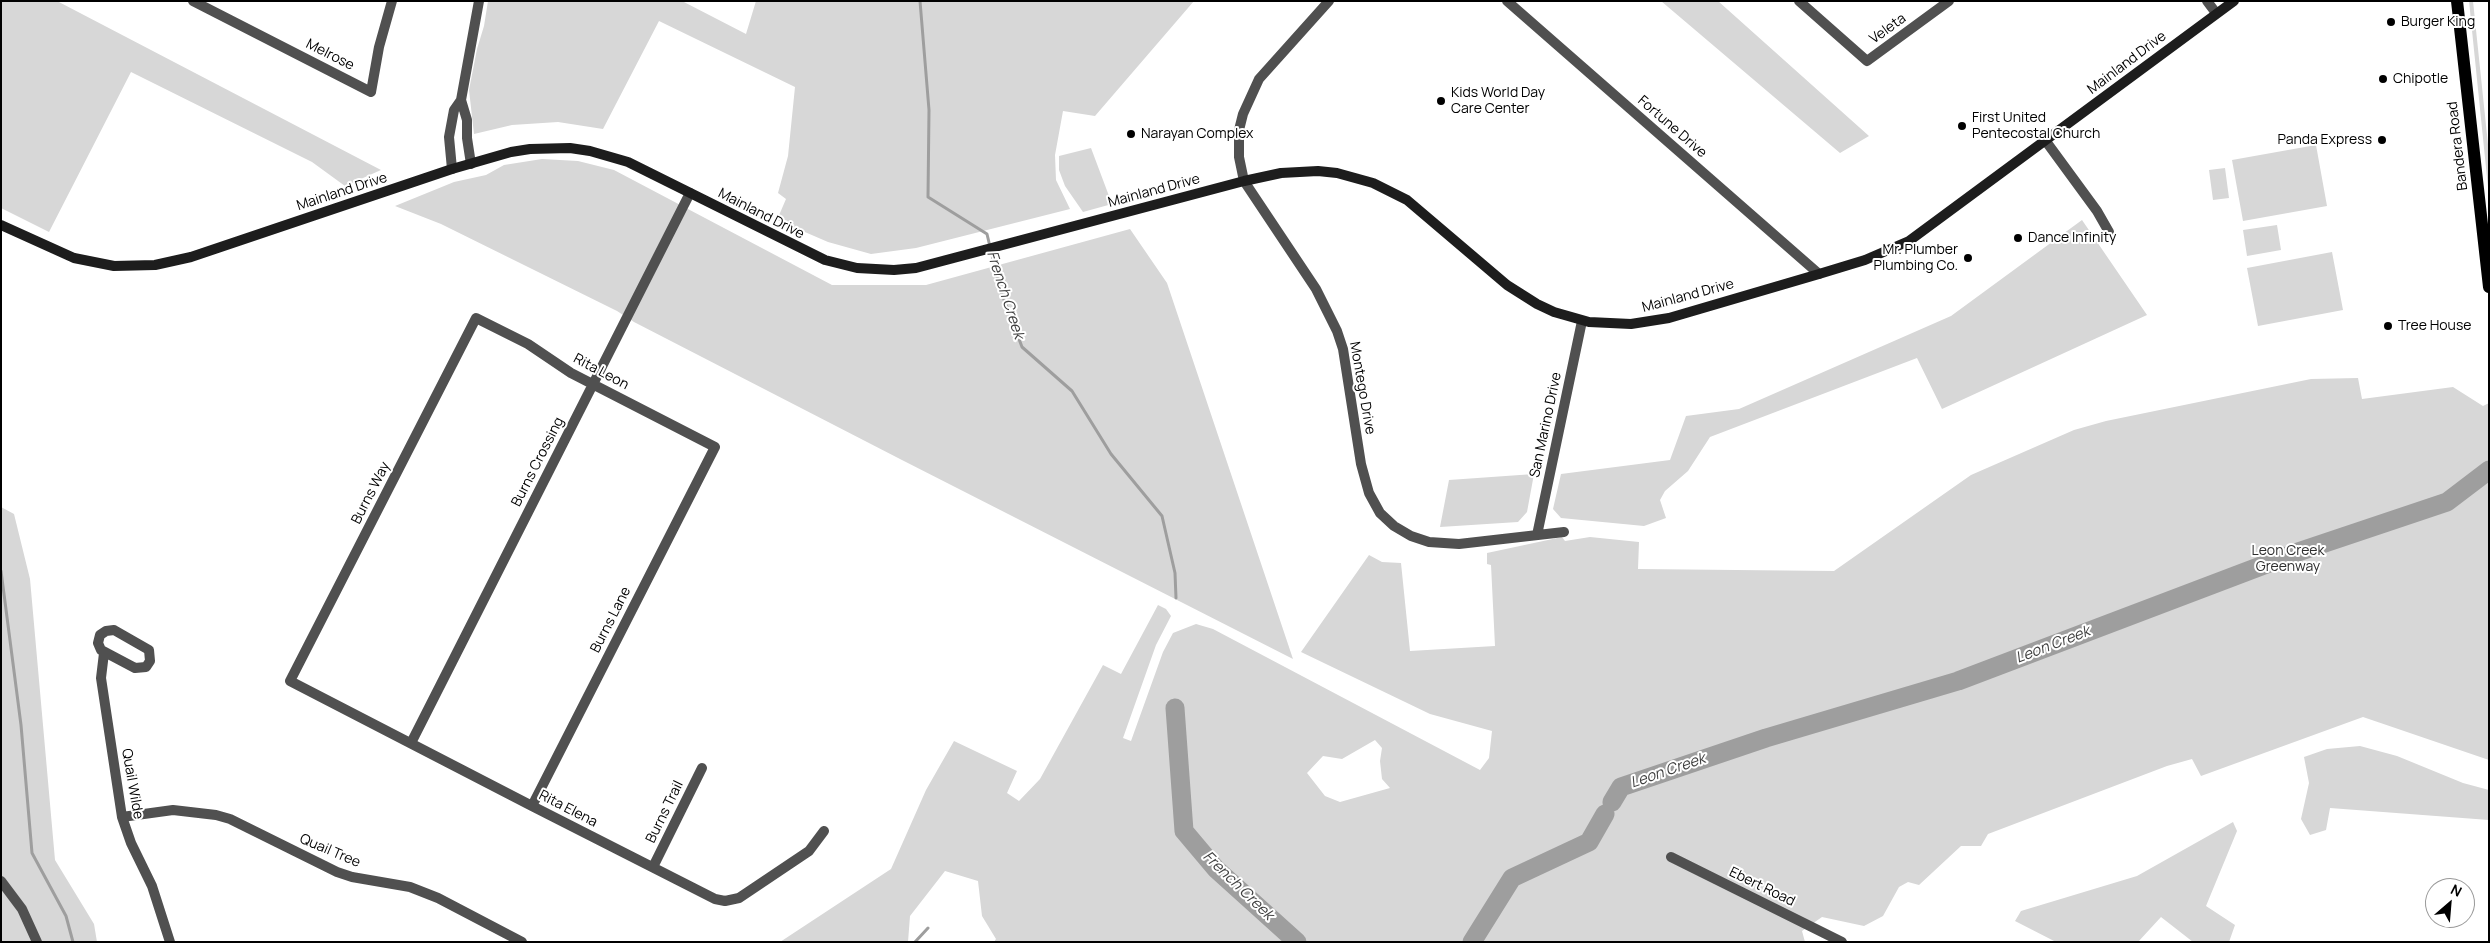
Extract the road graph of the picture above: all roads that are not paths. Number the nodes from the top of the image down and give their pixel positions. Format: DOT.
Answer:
graph roads {
  1 [pos="193,1"];
  2 [pos="392,1"];
  3 [pos="479,1"];
  4 [pos="1328,1"];
  5 [pos="1507,1"];
  6 [pos="1799,1"];
  7 [pos="1949,1"];
  8 [pos="2207,1"];
  9 [pos="2234,1"];
  10 [pos="2457,1"];
  11 [pos="2216,14"];
  12 [pos="461,100"];
  13 [pos="2045,140"];
  14 [pos="471,164"];
  15 [pos="452,169"];
  16 [pos="1244,182"];
  17 [pos="690,193"];
  18 [pos="1,224"];
  19 [pos="2109,232"];
  20 [pos="1819,274"];
  21 [pos="2489,287"];
  22 [pos="476,318"];
  23 [pos="1582,321"];
  24 [pos="593,385"];
  25 [pos="715,447"];
  26 [pos="1564,532"];
  27 [pos="1537,535"];
  28 [pos="104,653"];
  29 [pos="290,681"];
  30 [pos="411,744"];
  31 [pos="702,768"];
  32 [pos="532,806"];
  33 [pos="122,816"];
  34 [pos="824,831"];
  35 [pos="1671,857"];
  36 [pos="653,867"];
  37 [pos="1,882"];
  38 [pos="37,942"];
  39 [pos="170,942"];
  40 [pos="522,942"];
  41 [pos="1842,942"];
  1 -- 2 [label="street, Melrose"];
  3 -- 12 [label="street"];
  4 -- 16 [label="street"];
  5 -- 20 [label="street, Fortune Drive"];
  6 -- 7 [label="street, Veleta"];
  8 -- 11 [label="street"];
  9 -- 11 [label="main road, Mainland Drive"];
  10 -- 21 [label="main road, Bandera Road"];
  11 -- 13 [label="main road, Mainland Drive"];
  12 -- 14 [label="street"];
  12 -- 15 [label="street"];
  13 -- 19 [label="street"];
  13 -- 20 [label="main road, Mainland Drive"];
  14 -- 15 [label="main road, Mainland Drive"];
  14 -- 17 [label="main road, Mainland Drive"];
  15 -- 18 [label="main road, Mainland Drive"];
  16 -- 17 [label="main road, Mainland Drive"];
  16 -- 23 [label="main road, Mainland Drive"];
  16 -- 27 [label="street, Montego Drive"];
  17 -- 24 [label="street, Burns Crossing"];
  20 -- 23 [label="main road, Mainland Drive"];
  22 -- 24 [label="street, Rita Leon"];
  22 -- 29 [label="street, Burns Way"];
  23 -- 27 [label="street, San Marino Drive"];
  24 -- 25 [label="street, Rita Leon"];
  24 -- 30 [label="street, Burns Crossing"];
  25 -- 32 [label="street, Burns Lane"];
  26 -- 27 [label="street"];
  28 -- 28 [label="street, Quail Wilde"];
  28 -- 33 [label="street, Quail Wilde"];
  29 -- 30 [label="street, Rita Elena"];
  30 -- 32 [label="street, Rita Elena"];
  31 -- 36 [label="street, Burns Trail"];
  32 -- 36 [label="street, Rita Elena"];
  33 -- 39 [label="street, Quail Wilde"];
  33 -- 40 [label="street, Quail Tree"];
  34 -- 36 [label="street, Rita Elena"];
  35 -- 41 [label="street, Ebert Road"];
  37 -- 38 [label="street"];
}
